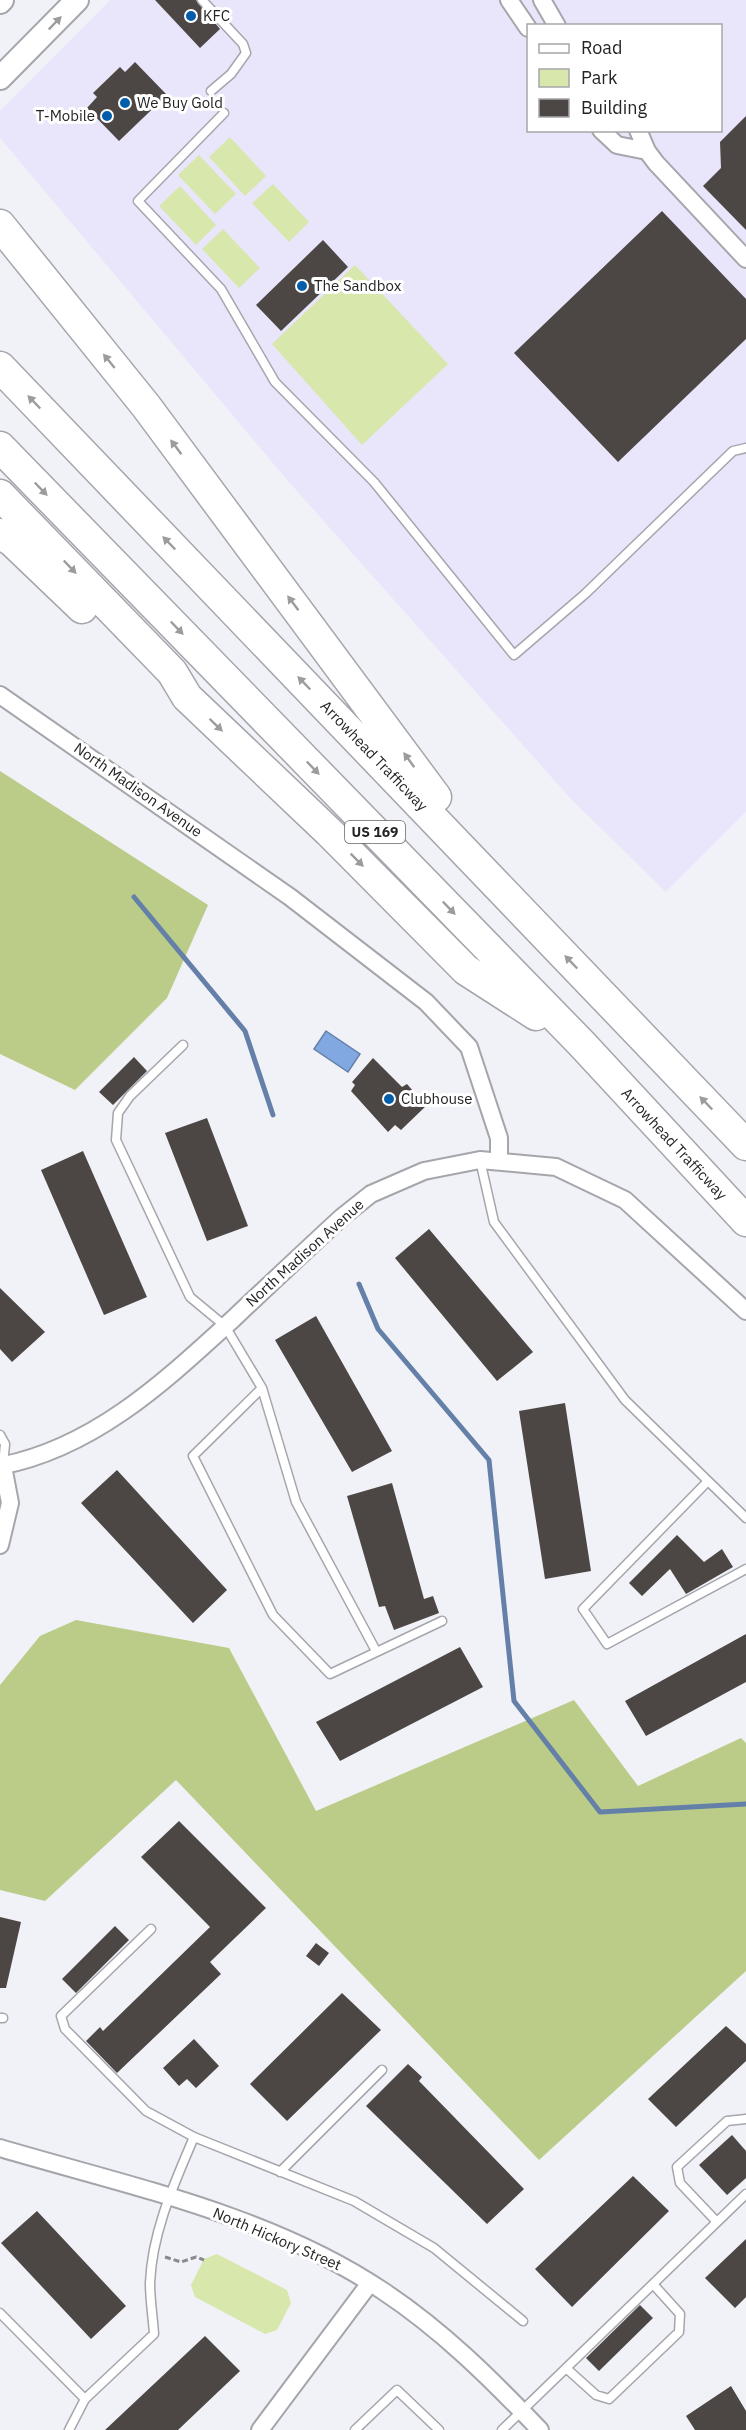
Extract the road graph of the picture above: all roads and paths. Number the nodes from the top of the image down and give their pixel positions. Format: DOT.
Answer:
graph roads {
  1 [pos="77,0"];
  2 [pos="202,0"];
  3 [pos="509,0"];
  4 [pos="542,0"];
  5 [pos="556,24"];
  6 [pos="527,27"];
  7 [pos="0,78"];
  8 [pos="211,91"];
  9 [pos="224,113"];
  10 [pos="604,132"];
  11 [pos="639,132"];
  12 [pos="646,151"];
  13 [pos="0,225"];
  14 [pos="746,259"];
  15 [pos="0,367"];
  16 [pos="0,447"];
  17 [pos="746,447"];
  18 [pos="0,495"];
  19 [pos="0,534"];
  20 [pos="0,695"];
  21 [pos="186,697"];
  22 [pos="505,892"];
  23 [pos="580,1043"];
  24 [pos="183,1045"];
  25 [pos="746,1146"];
  26 [pos="480,1160"];
  27 [pos="499,1160"];
  28 [pos="746,1221"];
  29 [pos="746,1311"];
  30 [pos="225,1326"];
  31 [pos="262,1388"];
  32 [pos="0,1435"];
  33 [pos="2,1466"];
  34 [pos="708,1481"];
  35 [pos="746,1518"];
  36 [pos="0,1545"];
  37 [pos="746,1569"];
  38 [pos="442,1621"];
  39 [pos="376,1651"];
  40 [pos="151,1929"];
  41 [pos="382,2070"];
  42 [pos="746,2119"];
  43 [pos="194,2138"];
  44 [pos="0,2148"];
  45 [pos="280,2172"];
  46 [pos="746,2194"];
  47 [pos="169,2196"];
  48 [pos="717,2222"];
  49 [pos="154,2254"];
  50 [pos="204,2260"];
  51 [pos="370,2283"];
  52 [pos="653,2284"];
  53 [pos="0,2313"];
  54 [pos="523,2321"];
  55 [pos="567,2368"];
  56 [pos="85,2399"];
  57 [pos="522,2411"];
  58 [pos="69,2430"];
  59 [pos="260,2430"];
  60 [pos="355,2430"];
  61 [pos="439,2430"];
  62 [pos="502,2430"];
  63 [pos="540,2430"];
  7 -- 1 [label="main road, one-way"];
  2 -- 8 [label="lane"];
  3 -- 6 [label="street"];
  4 -- 5 [label="street"];
  9 -- 17 [label="lane"];
  10 -- 12 [label="street"];
  11 -- 12 [label="street"];
  12 -- 14 [label="street"];
  22 -- 13 [label="highway, one-way"];
  22 -- 15 [label="highway, Arrowhead Trafficway, one-way"];
  16 -- 23 [label="highway, Arrowhead Trafficway / US 169, one-way"];
  18 -- 21 [label="highway, one-way"];
  19 -- 21 [label="highway"];
  20 -- 27 [label="street, North Madison Avenue"];
  21 -- 23 [label="highway, one-way"];
  25 -- 22 [label="highway, Arrowhead Trafficway, one-way"];
  23 -- 28 [label="highway, Arrowhead Trafficway / US 169"];
  24 -- 30 [label="lane"];
  26 -- 27 [label="street, North Madison Avenue"];
  26 -- 30 [label="street, North Madison Avenue"];
  26 -- 34 [label="lane"];
  27 -- 29 [label="street, North Madison Avenue"];
  30 -- 31 [label="lane"];
  30 -- 33 [label="street, North Madison Avenue"];
  31 -- 39 [label="lane"];
  31 -- 39 [label="lane"];
  32 -- 33 [label="lane"];
  33 -- 36 [label="street"];
  34 -- 35 [label="lane"];
  34 -- 37 [label="lane"];
  38 -- 39 [label="lane"];
  40 -- 43 [label="lane"];
  41 -- 45 [label="lane"];
  42 -- 48 [label="lane"];
  43 -- 45 [label="lane"];
  43 -- 47 [label="lane"];
  44 -- 47 [label="street, North Hickory Street"];
  45 -- 54 [label="lane"];
  46 -- 48 [label="lane"];
  47 -- 49 [label="lane"];
  47 -- 51 [label="street, North Hickory Street"];
  48 -- 52 [label="lane"];
  49 -- 50 [label="path"];
  49 -- 56 [label="lane"];
  51 -- 57 [label="street, North Hickory Street"];
  51 -- 59 [label="street"];
  52 -- 55 [label="lane"];
  52 -- 55 [label="lane"];
  53 -- 56 [label="lane"];
  55 -- 57 [label="lane"];
  56 -- 58 [label="lane"];
  57 -- 62 [label="lane"];
  57 -- 63 [label="street, North Hickory Street"];
  60 -- 61 [label="lane"];
}
